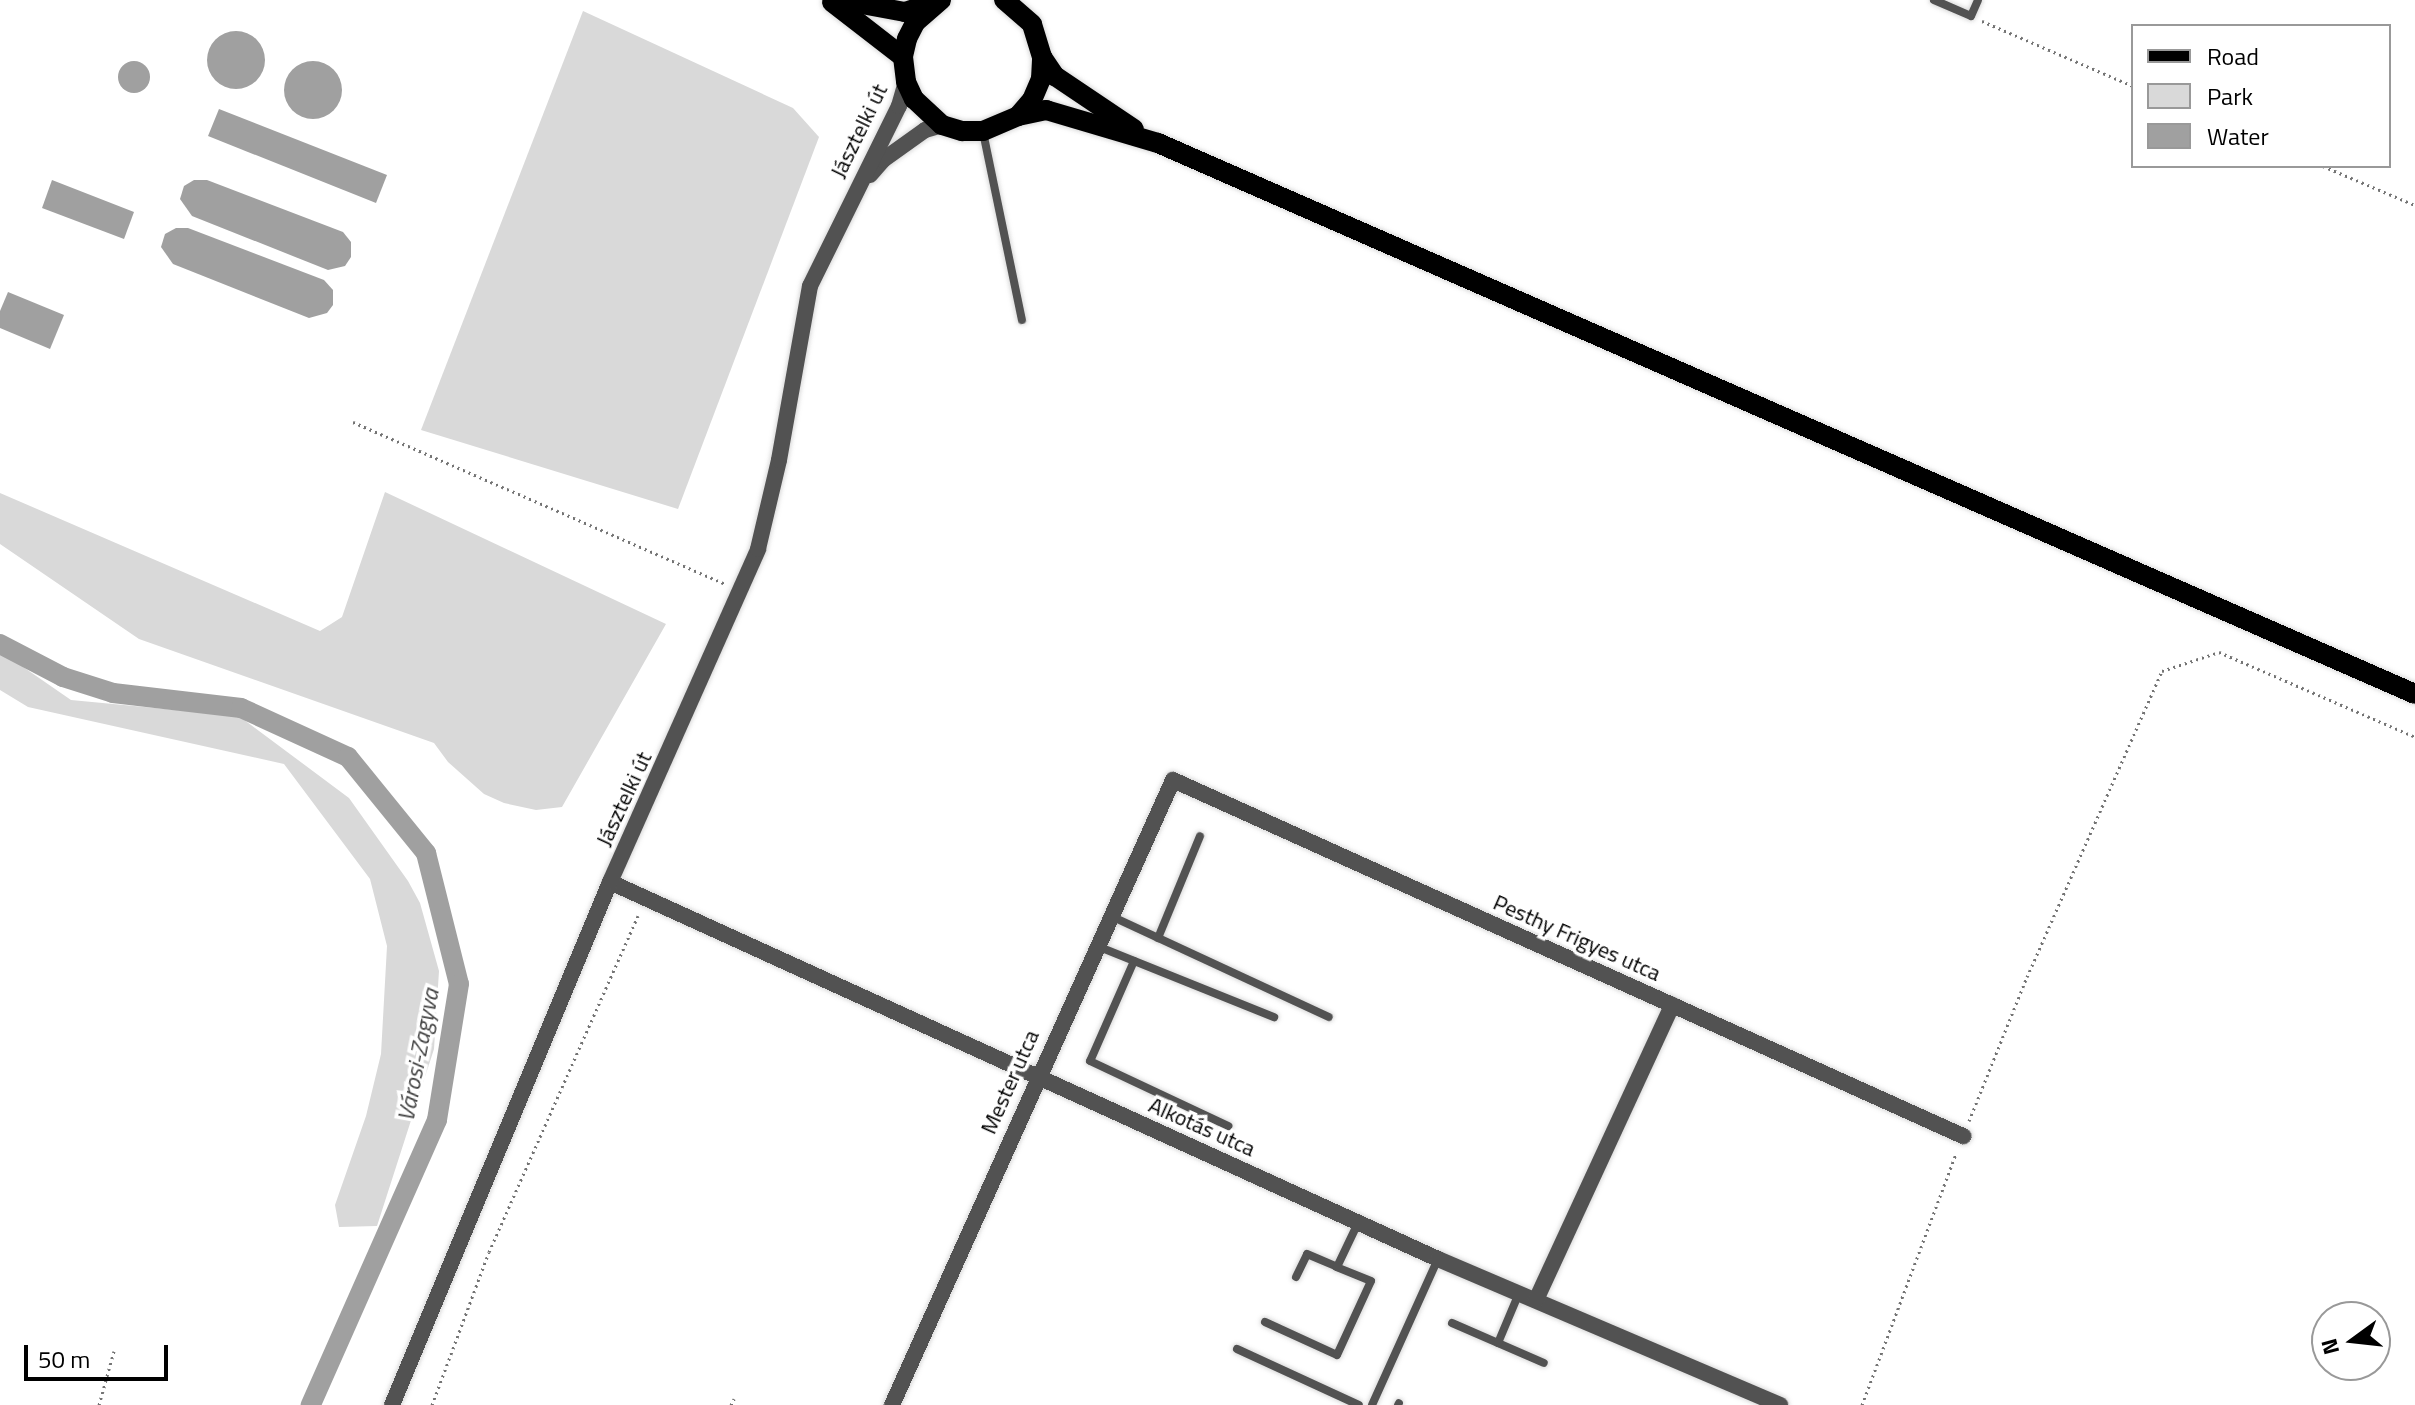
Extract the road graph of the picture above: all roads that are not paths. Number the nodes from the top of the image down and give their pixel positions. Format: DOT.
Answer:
graph roads {
  1 [pos="829,0"];
  2 [pos="840,0"];
  3 [pos="941,0"];
  4 [pos="1934,0"];
  5 [pos="1978,0"];
  6 [pos="1015,4"];
  7 [pos="903,57"];
  8 [pos="1042,57"];
  9 [pos="906,82"];
  10 [pos="1018,116"];
  11 [pos="942,125"];
  12 [pos="983,131"];
  13 [pos="1158,143"];
  14 [pos="851,198"];
  15 [pos="1022,320"];
  16 [pos="2415,694"];
  17 [pos="1173,780"];
  18 [pos="1200,836"];
  19 [pos="610,882"];
  20 [pos="1110,916"];
  21 [pos="1158,938"];
  22 [pos="1097,946"];
  23 [pos="1134,961"];
  24 [pos="1672,1005"];
  25 [pos="1274,1017"];
  26 [pos="1329,1017"];
  27 [pos="1037,1076"];
  28 [pos="1228,1126"];
  29 [pos="1963,1136"];
  30 [pos="1358,1222"];
  31 [pos="1438,1259"];
  32 [pos="1337,1267"];
  33 [pos="1296,1277"];
  34 [pos="1519,1293"];
  35 [pos="1536,1300"];
  36 [pos="1265,1322"];
  37 [pos="1452,1323"];
  38 [pos="1498,1343"];
  39 [pos="1237,1349"];
  40 [pos="1544,1363"];
  41 [pos="392,1405"];
  42 [pos="892,1405"];
  43 [pos="1359,1405"];
  44 [pos="1372,1405"];
  45 [pos="1780,1405"];
  1 -- 7 [label="main road"];
  2 -- 3 [label="main road"];
  3 -- 7 [label="main road"];
  4 -- 5 [label="lane"];
  6 -- 8 [label="main road"];
  7 -- 9 [label="main road"];
  8 -- 10 [label="main road"];
  8 -- 13 [label="main road"];
  9 -- 11 [label="main road"];
  9 -- 14 [label="street, Jásztelki út"];
  10 -- 12 [label="main road"];
  10 -- 13 [label="main road"];
  11 -- 12 [label="main road"];
  11 -- 14 [label="street, Jásztelki út"];
  12 -- 15 [label="lane"];
  13 -- 16 [label="main road"];
  14 -- 19 [label="street, Jásztelki út"];
  17 -- 20 [label="street, Mester utca"];
  17 -- 24 [label="street, Pesthy Frigyes utca"];
  18 -- 21 [label="lane"];
  19 -- 27 [label="street, Alkotás utca"];
  19 -- 41 [label="street, Jásztelki út"];
  20 -- 21 [label="lane"];
  20 -- 22 [label="street, Mester utca"];
  21 -- 26 [label="lane"];
  22 -- 23 [label="lane"];
  22 -- 27 [label="street, Mester utca"];
  23 -- 25 [label="lane"];
  23 -- 28 [label="lane"];
  24 -- 29 [label="street, Pesthy Frigyes utca"];
  24 -- 35 [label="street"];
  27 -- 30 [label="street, Alkotás utca"];
  27 -- 42 [label="street, Mester utca"];
  30 -- 31 [label="street, Alkotás utca"];
  30 -- 32 [label="lane"];
  31 -- 34 [label="street, Alkotás utca"];
  31 -- 44 [label="lane"];
  32 -- 33 [label="lane"];
  32 -- 36 [label="lane"];
  34 -- 35 [label="street, Alkotás utca"];
  34 -- 38 [label="lane"];
  35 -- 45 [label="street, Alkotás utca"];
  37 -- 38 [label="lane"];
  38 -- 40 [label="lane"];
  39 -- 43 [label="lane"];
}
